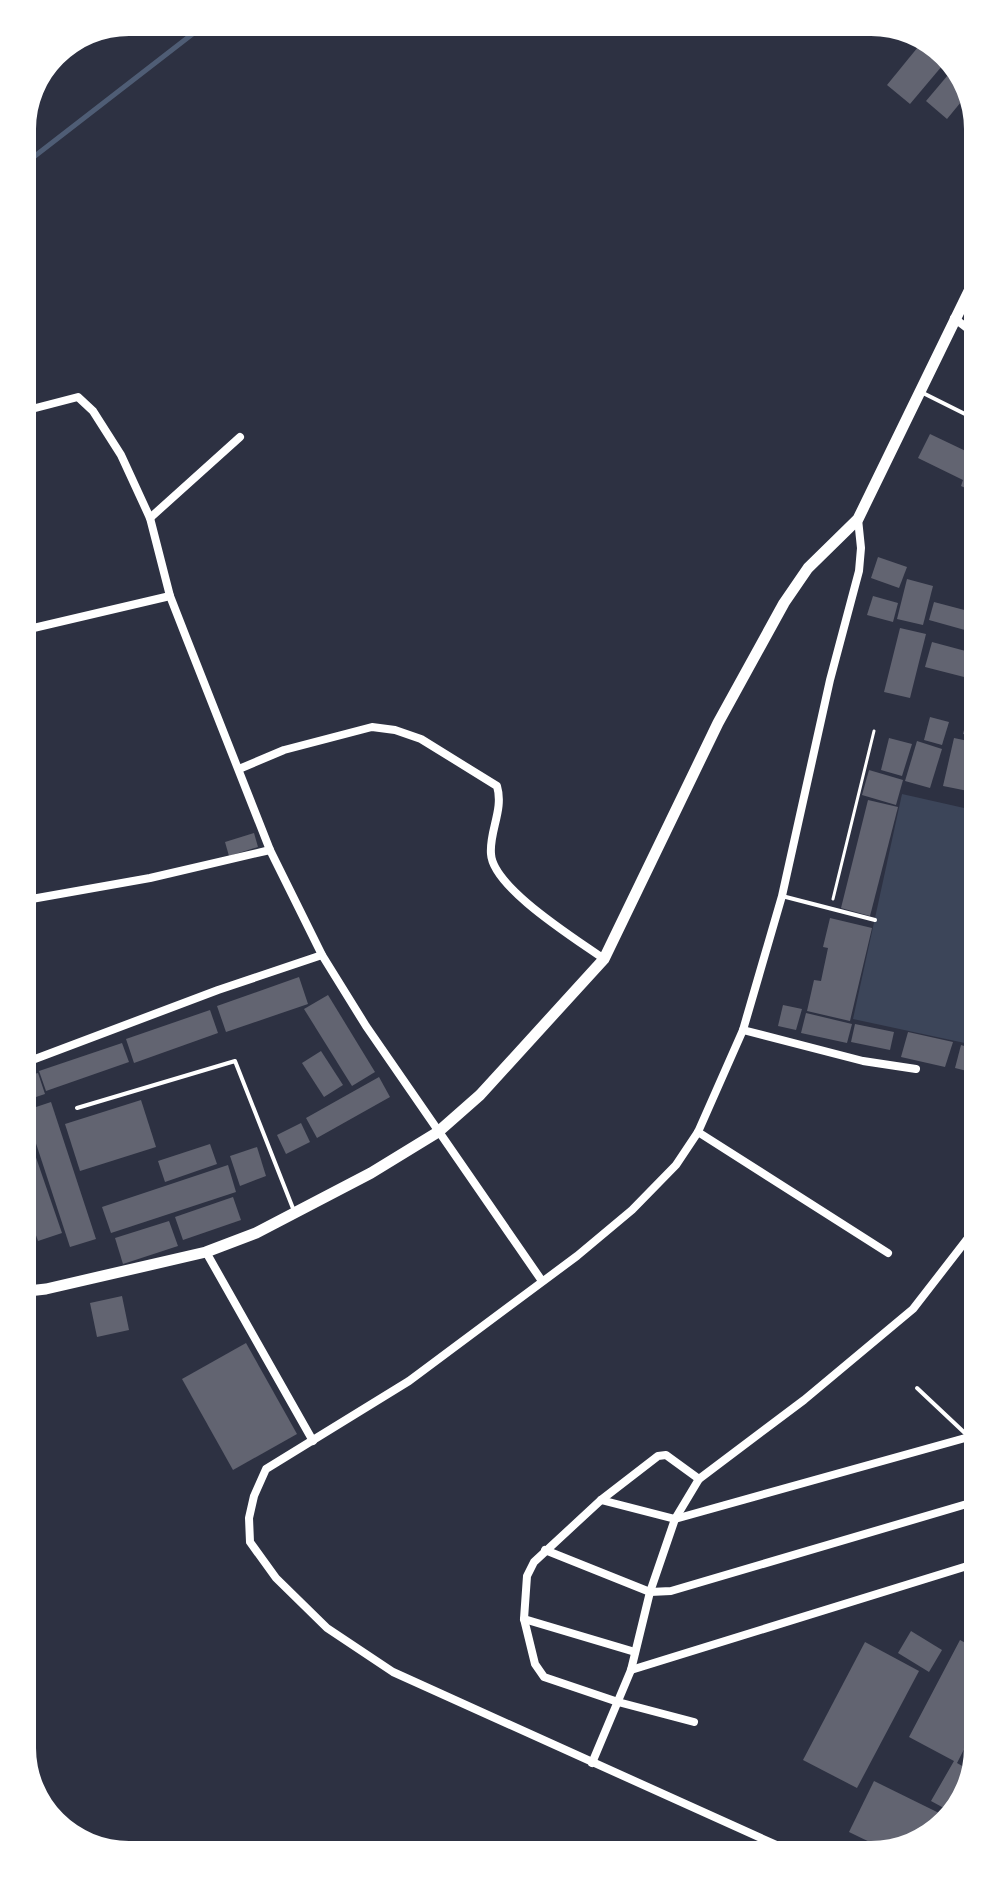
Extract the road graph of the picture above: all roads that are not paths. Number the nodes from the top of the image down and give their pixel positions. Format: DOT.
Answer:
graph roads {
  1 [pos="964,300"];
  2 [pos="954,318"];
  3 [pos="964,326"];
  4 [pos="919,391"];
  5 [pos="36,408"];
  6 [pos="964,414"];
  7 [pos="240,437"];
  8 [pos="150,518"];
  9 [pos="858,519"];
  10 [pos="170,596"];
  11 [pos="36,627"];
  12 [pos="239,769"];
  13 [pos="270,850"];
  14 [pos="782,896"];
  15 [pos="36,898"];
  16 [pos="875,920"];
  17 [pos="322,955"];
  18 [pos="604,959"];
  19 [pos="743,1030"];
  20 [pos="36,1059"];
  21 [pos="916,1069"];
  22 [pos="77,1108"];
  23 [pos="438,1132"];
  24 [pos="698,1132"];
  25 [pos="295,1213"];
  26 [pos="964,1243"];
  27 [pos="206,1252"];
  28 [pos="888,1253"];
  29 [pos="542,1281"];
  30 [pos="36,1290"];
  31 [pos="917,1388"];
  32 [pos="964,1428"];
  33 [pos="964,1439"];
  34 [pos="313,1441"];
  35 [pos="699,1479"];
  36 [pos="601,1500"];
  37 [pos="964,1505"];
  38 [pos="675,1519"];
  39 [pos="545,1550"];
  40 [pos="964,1567"];
  41 [pos="650,1592"];
  42 [pos="524,1619"];
  43 [pos="635,1652"];
  44 [pos="631,1670"];
  45 [pos="618,1702"];
  46 [pos="694,1722"];
  47 [pos="592,1763"];
  48 [pos="767,1841"];
  1 -- 2 [label="street"];
  2 -- 3 [label="street"];
  2 -- 4 [label="street"];
  4 -- 6 [label="lane"];
  4 -- 9 [label="street"];
  5 -- 8 [label="street"];
  7 -- 8 [label="street"];
  8 -- 10 [label="street"];
  9 -- 14 [label="street"];
  9 -- 18 [label="street"];
  10 -- 11 [label="street"];
  10 -- 12 [label="street"];
  12 -- 13 [label="street"];
  12 -- 18 [label="street"];
  13 -- 15 [label="street"];
  13 -- 17 [label="street"];
  14 -- 16 [label="lane"];
  14 -- 19 [label="street"];
  17 -- 20 [label="street"];
  17 -- 23 [label="street"];
  18 -- 23 [label="street"];
  19 -- 21 [label="street"];
  19 -- 24 [label="street"];
  22 -- 25 [label="lane"];
  23 -- 25 [label="street"];
  23 -- 29 [label="street"];
  24 -- 28 [label="street"];
  24 -- 29 [label="street"];
  25 -- 27 [label="street"];
  26 -- 35 [label="street"];
  27 -- 30 [label="street"];
  27 -- 34 [label="street"];
  29 -- 34 [label="street"];
  31 -- 32 [label="lane"];
  33 -- 38 [label="street"];
  34 -- 47 [label="street"];
  35 -- 36 [label="street"];
  35 -- 38 [label="street"];
  36 -- 38 [label="street"];
  36 -- 39 [label="street"];
  37 -- 41 [label="street"];
  38 -- 41 [label="street"];
  39 -- 41 [label="street"];
  39 -- 42 [label="street"];
  40 -- 44 [label="street"];
  41 -- 43 [label="street"];
  42 -- 43 [label="street"];
  42 -- 45 [label="street"];
  43 -- 44 [label="street"];
  44 -- 45 [label="street"];
  45 -- 46 [label="street"];
  45 -- 47 [label="street"];
  47 -- 48 [label="street"];
}
